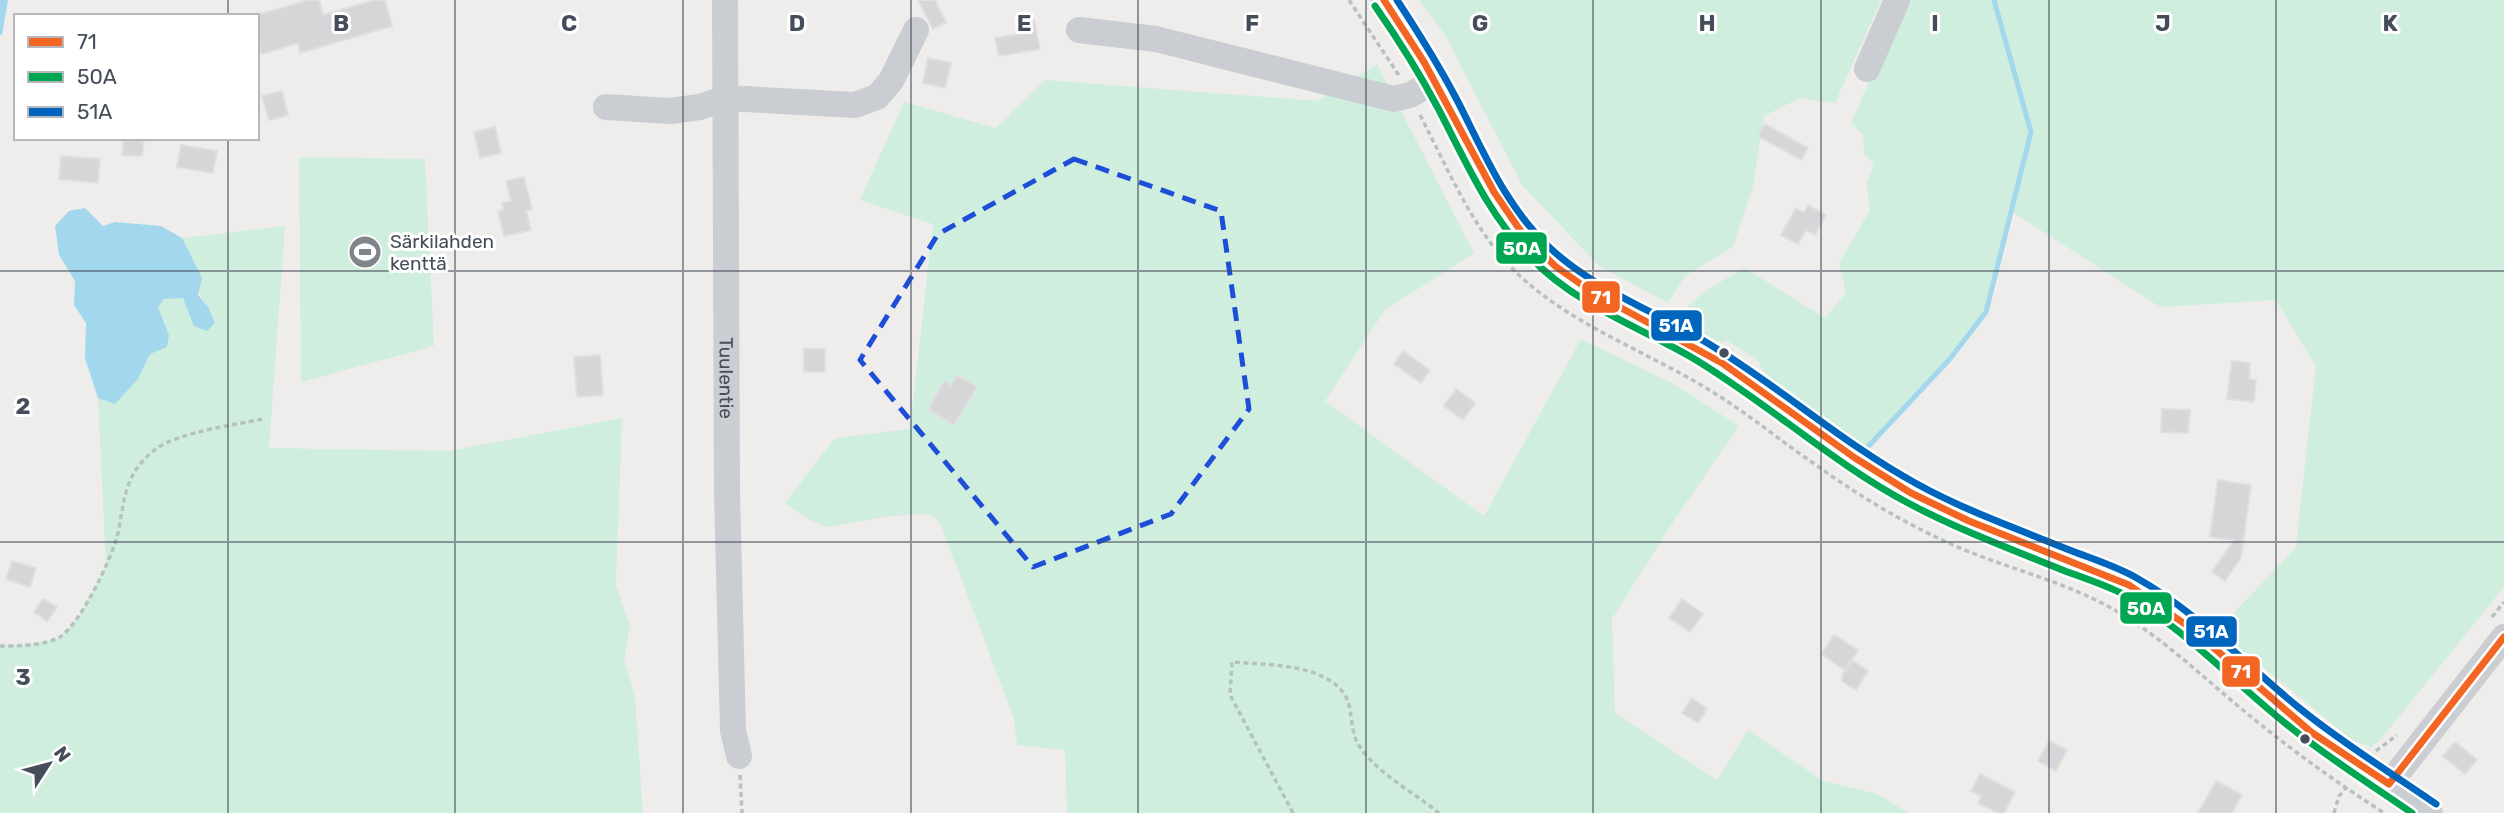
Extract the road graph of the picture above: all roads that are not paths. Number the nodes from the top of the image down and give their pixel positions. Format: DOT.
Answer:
graph roads {
  1 [pos="725,0"];
  2 [pos="1384,0"];
  3 [pos="1897,0"];
  4 [pos="916,30"];
  5 [pos="1079,30"];
  6 [pos="1867,69"];
  7 [pos="1435,81"];
  8 [pos="726,98"];
  9 [pos="606,107"];
  10 [pos="2504,637"];
  11 [pos="739,756"];
  12 [pos="2389,784"];
  13 [pos="2430,813"];
  1 -- 8 [label="street, Tuulentie"];
  2 -- 7 [label="street"];
  3 -- 6 [label="street"];
  4 -- 8 [label="street"];
  5 -- 7 [label="street"];
  7 -- 12 [label="street"];
  8 -- 9 [label="street"];
  8 -- 11 [label="street, Tuulentie"];
  10 -- 12 [label="street"];
  12 -- 13 [label="street"];
}
